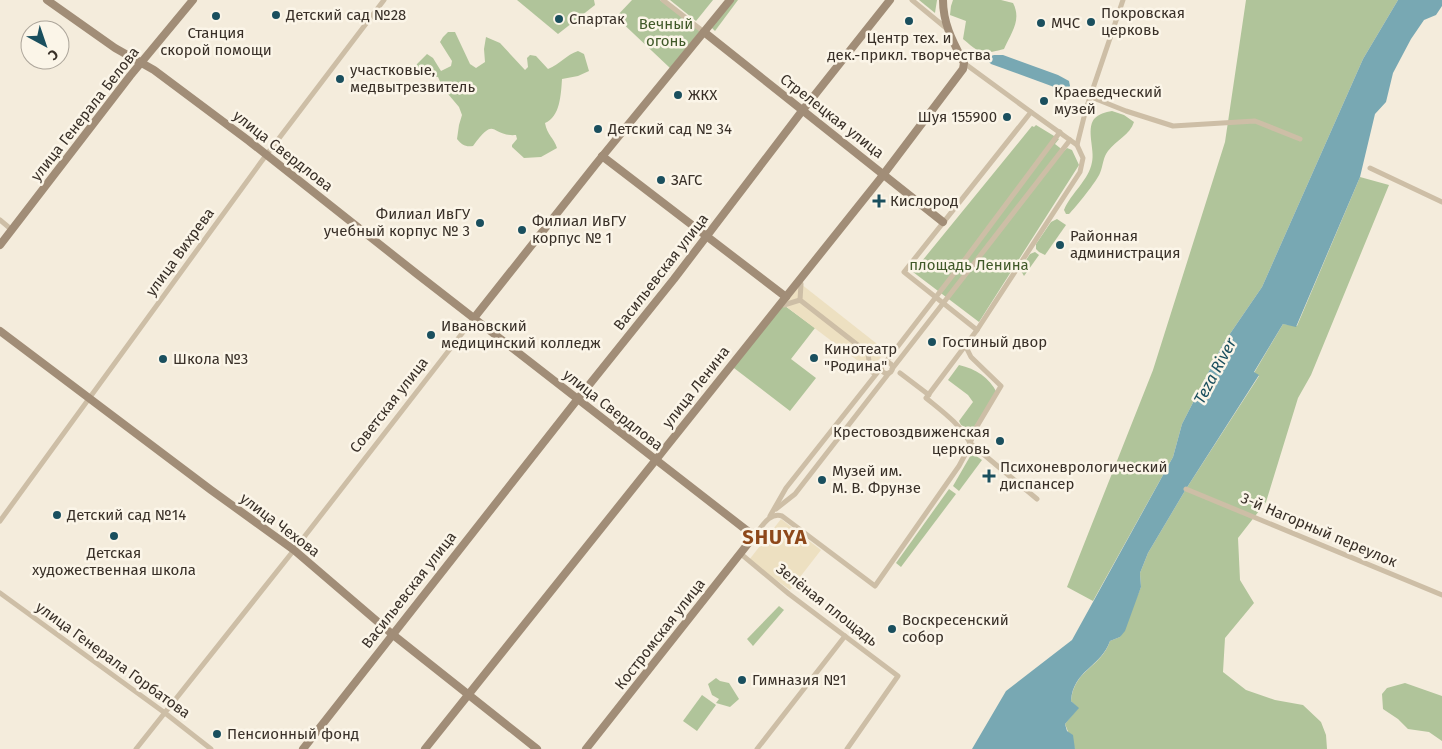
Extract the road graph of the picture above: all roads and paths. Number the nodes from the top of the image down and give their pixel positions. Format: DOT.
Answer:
graph roads {
  1 [pos="47,0"];
  2 [pos="193,0"];
  3 [pos="384,0"];
  4 [pos="663,0"];
  5 [pos="730,0"];
  6 [pos="890,0"];
  7 [pos="912,0"];
  8 [pos="942,0"];
  9 [pos="1123,0"];
  10 [pos="946,28"];
  11 [pos="704,32"];
  12 [pos="142,63"];
  13 [pos="964,63"];
  14 [pos="1090,97"];
  15 [pos="802,111"];
  16 [pos="1031,112"];
  17 [pos="1060,132"];
  18 [pos="1300,139"];
  19 [pos="1070,140"];
  20 [pos="1077,145"];
  21 [pos="266,154"];
  22 [pos="602,156"];
  23 [pos="1370,168"];
  24 [pos="883,174"];
  25 [pos="1442,202"];
  26 [pos="0,220"];
  27 [pos="944,222"];
  28 [pos="12,230"];
  29 [pos="707,236"];
  30 [pos="0,245"];
  31 [pos="801,284"];
  32 [pos="936,297"];
  33 [pos="800,300"];
  34 [pos="785,301"];
  35 [pos="944,303"];
  36 [pos="474,318"];
  37 [pos="977,330"];
  38 [pos="0,331"];
  39 [pos="966,347"];
  40 [pos="868,353"];
  41 [pos="891,355"];
  42 [pos="885,363"];
  43 [pos="881,368"];
  44 [pos="891,371"];
  45 [pos="900,373"];
  46 [pos="875,374"];
  47 [pos="928,397"];
  48 [pos="90,398"];
  49 [pos="578,399"];
  50 [pos="970,443"];
  51 [pos="656,461"];
  52 [pos="1186,489"];
  53 [pos="1037,499"];
  54 [pos="775,510"];
  55 [pos="769,518"];
  56 [pos="0,521"];
  57 [pos="754,536"];
  58 [pos="294,550"];
  59 [pos="741,554"];
  60 [pos="0,593"];
  61 [pos="1442,595"];
  62 [pos="392,634"];
  63 [pos="846,636"];
  64 [pos="469,695"];
  65 [pos="165,713"];
  66 [pos="136,749"];
  67 [pos="211,749"];
  68 [pos="303,749"];
  69 [pos="425,749"];
  70 [pos="537,749"];
  71 [pos="586,749"];
  72 [pos="757,749"];
  73 [pos="847,749"];
  1 -- 12 [label="street, улица Свердлова"];
  2 -- 12 [label="street, улица Генерала Белова"];
  3 -- 21 [label="street, улица Вихрева"];
  4 -- 11 [label="street"];
  5 -- 11 [label="street, Советская улица"];
  6 -- 15 [label="street, Васильевская улица"];
  7 -- 10 [label="street"];
  8 -- 10 [label="street"];
  9 -- 14 [label="street"];
  10 -- 13 [label="street"];
  11 -- 15 [label="street, Стрелецкая улица"];
  11 -- 22 [label="street, Советская улица"];
  12 -- 21 [label="street, улица Свердлова"];
  12 -- 28 [label="street, улица Генерала Белова"];
  13 -- 16 [label="street"];
  13 -- 24 [label="street, улица Ленина"];
  14 -- 18 [label="street"];
  14 -- 20 [label="street"];
  15 -- 24 [label="street, Стрелецкая улица"];
  15 -- 29 [label="street, Васильевская улица"];
  16 -- 17 [label="street"];
  16 -- 27 [label="street"];
  17 -- 19 [label="street"];
  17 -- 32 [label="street"];
  19 -- 20 [label="street"];
  19 -- 35 [label="street"];
  20 -- 37 [label="street"];
  21 -- 36 [label="street, улица Свердлова"];
  21 -- 48 [label="street, улица Вихрева"];
  22 -- 29 [label="street"];
  22 -- 36 [label="street, Советская улица"];
  23 -- 25 [label="street"];
  24 -- 27 [label="street, Стрелецкая улица"];
  24 -- 34 [label="street, улица Ленина"];
  26 -- 28 [label="street"];
  27 -- 32 [label="street"];
  28 -- 30 [label="street, улица Генерала Белова"];
  29 -- 34 [label="street"];
  29 -- 49 [label="street, Васильевская улица"];
  31 -- 33 [label="street"];
  32 -- 35 [label="street"];
  32 -- 41 [label="street"];
  33 -- 34 [label="street"];
  33 -- 40 [label="street"];
  34 -- 51 [label="street, улица Ленина"];
  35 -- 37 [label="street"];
  35 -- 44 [label="street"];
  36 -- 49 [label="street, улица Свердлова"];
  36 -- 58 [label="street, Советская улица"];
  37 -- 39 [label="street"];
  38 -- 48 [label="street, улица Чехова"];
  39 -- 47 [label="street"];
  39 -- 50 [label="street"];
  40 -- 41 [label="street"];
  40 -- 46 [label="street"];
  41 -- 42 [label="street"];
  42 -- 43 [label="street"];
  42 -- 44 [label="street"];
  43 -- 44 [label="street"];
  43 -- 46 [label="street"];
  44 -- 54 [label="street"];
  45 -- 47 [label="street"];
  46 -- 54 [label="street"];
  47 -- 50 [label="street"];
  48 -- 56 [label="street, улица Вихрева"];
  48 -- 58 [label="street, улица Чехова"];
  49 -- 51 [label="street, улица Свердлова"];
  49 -- 62 [label="street, Васильевская улица"];
  50 -- 53 [label="street"];
  50 -- 55 [label="street"];
  51 -- 57 [label="street, улица Свердлова"];
  51 -- 64 [label="street, улица Ленина"];
  52 -- 61 [label="street, 3-й Нагорный переулок"];
  54 -- 55 [label="street"];
  55 -- 57 [label="street"];
  57 -- 59 [label="street, Костромская улица"];
  58 -- 62 [label="street, улица Чехова"];
  58 -- 65 [label="street, Советская улица"];
  59 -- 63 [label="street, Зелёная площадь"];
  59 -- 71 [label="street, Костромская улица"];
  60 -- 65 [label="street, улица Генерала Горбатова"];
  62 -- 64 [label="street, улица Чехова"];
  62 -- 68 [label="street, Васильевская улица"];
  63 -- 72 [label="street"];
  63 -- 73 [label="street, Зелёная площадь"];
  64 -- 69 [label="street, улица Ленина"];
  64 -- 70 [label="street, улица Чехова"];
  65 -- 66 [label="street, Советская улица"];
  65 -- 67 [label="street, улица Генерала Горбатова"];
}
